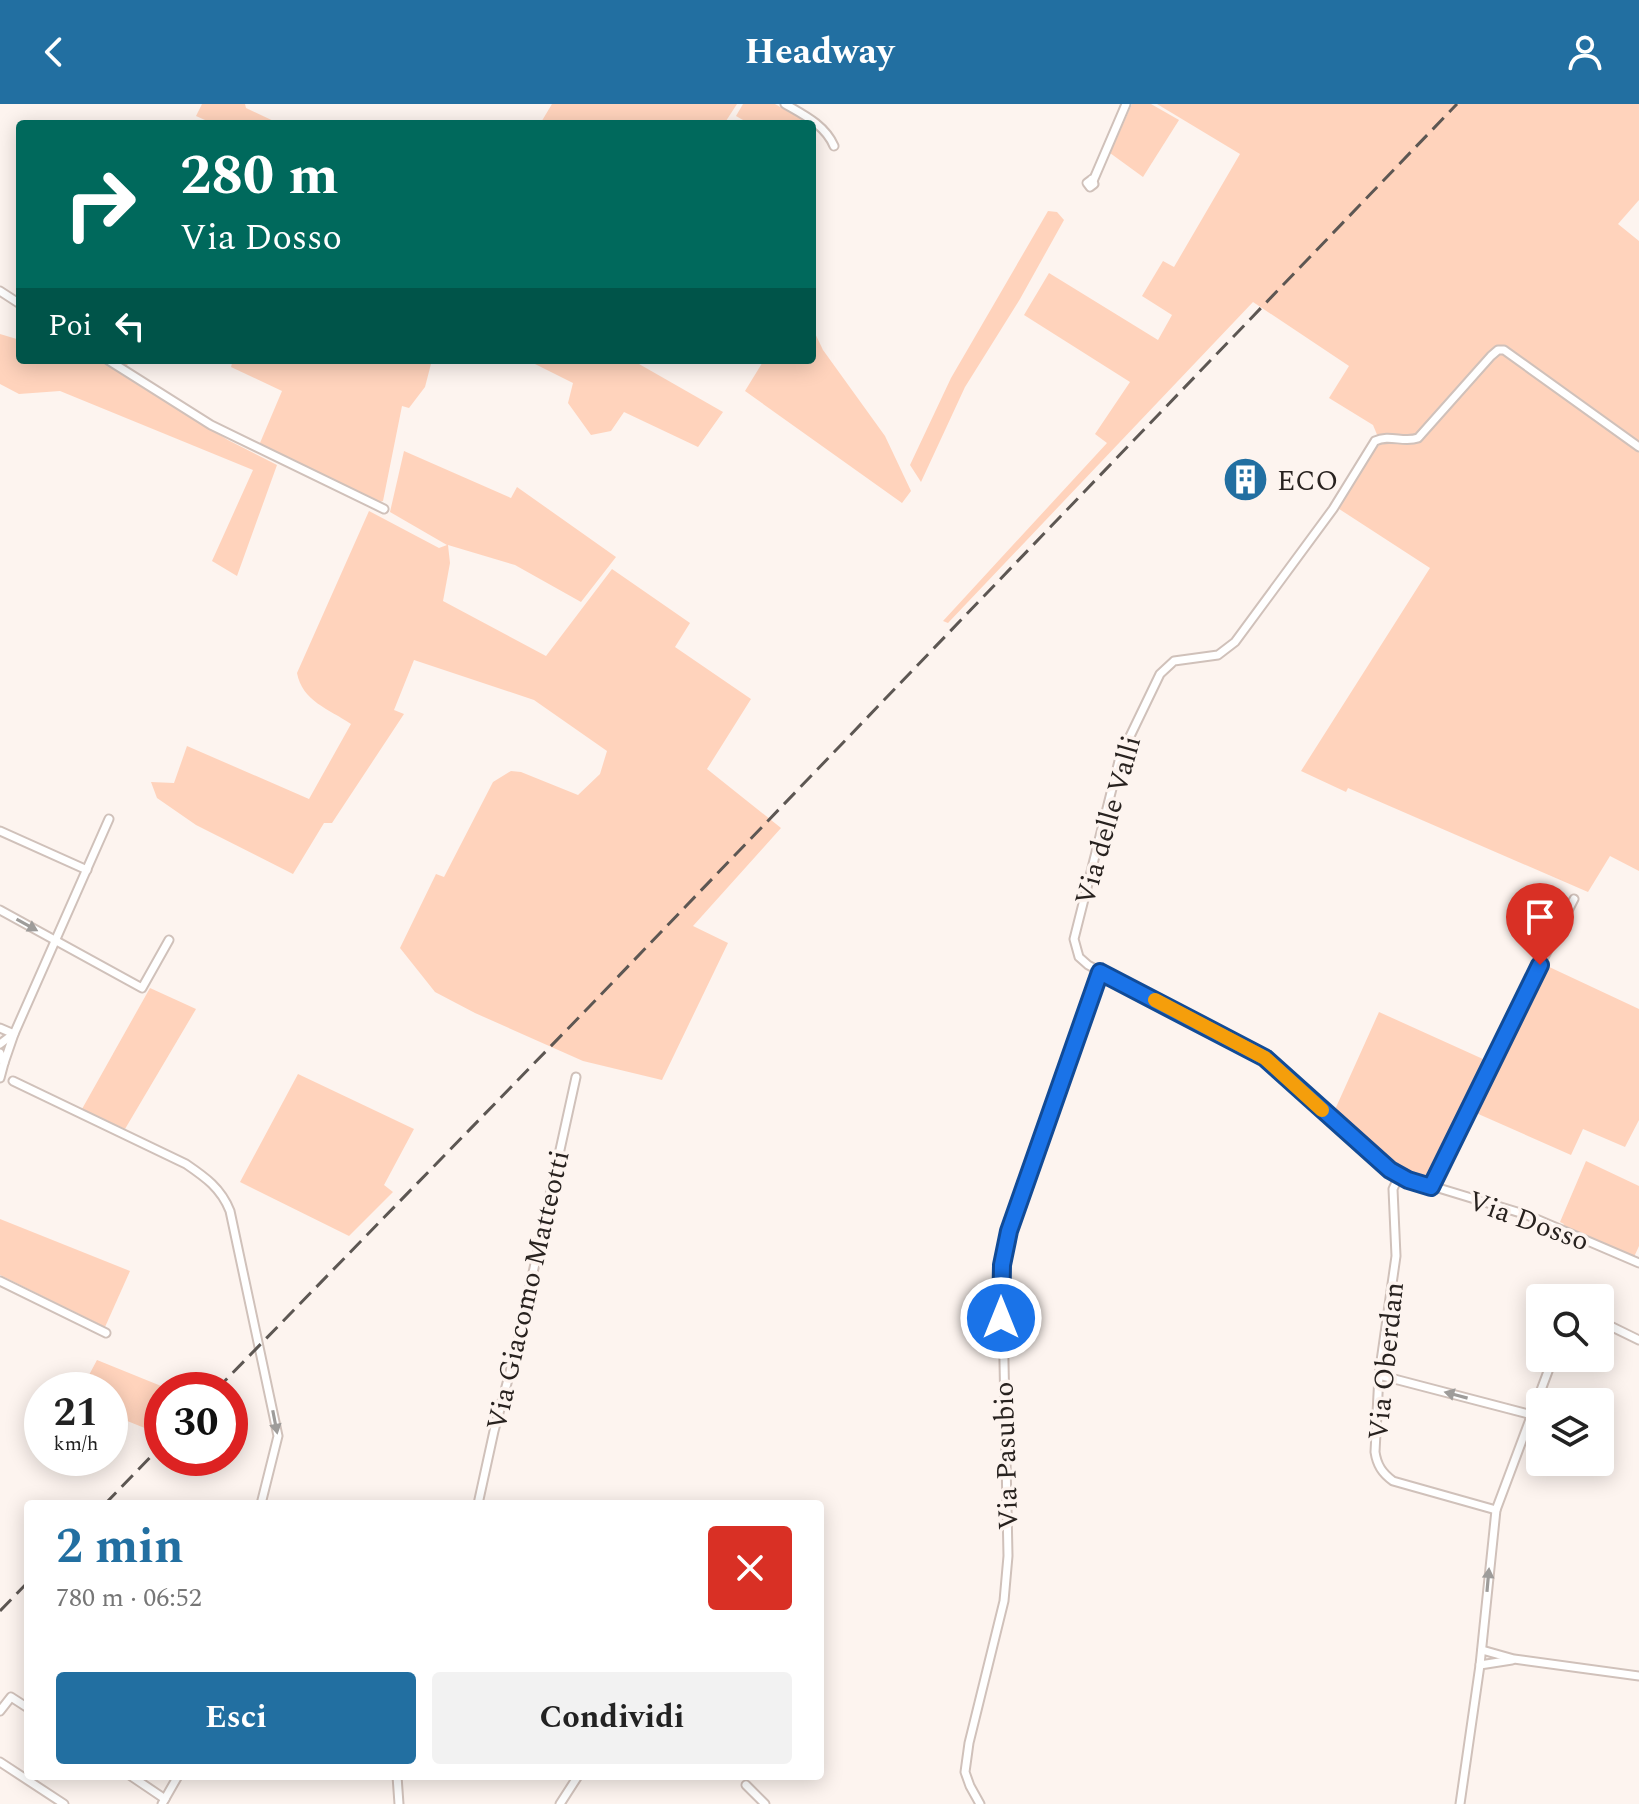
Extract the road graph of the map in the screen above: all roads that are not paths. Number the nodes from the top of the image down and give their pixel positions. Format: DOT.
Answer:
graph roads {
  1 [pos="785,104"];
  2 [pos="1126,104"];
  3 [pos="812,120"];
  4 [pos="816,124"];
  5 [pos="834,146"];
  6 [pos="1090,185"];
  7 [pos="115,364"];
  8 [pos="1639,447"];
  9 [pos="384,509"];
  10 [pos="109,819"];
  11 [pos="0,831"];
  12 [pos="87,870"];
  13 [pos="1574,899"];
  14 [pos="0,910"];
  15 [pos="169,940"];
  16 [pos="55,941"];
  17 [pos="1100,972"];
  18 [pos="0,1028"];
  19 [pos="14,1034"];
  20 [pos="0,1044"];
  21 [pos="0,1053"];
  22 [pos="4,1065"];
  23 [pos="576,1077"];
  24 [pos="0,1080"];
  25 [pos="13,1081"];
  26 [pos="1399,1176"];
  27 [pos="1431,1187"];
  28 [pos="1639,1263"];
  29 [pos="0,1281"];
  30 [pos="1614,1328"];
  31 [pos="106,1333"];
  32 [pos="1639,1340"];
  33 [pos="1379,1375"];
  34 [pos="1526,1413"];
  35 [pos="1526,1431"];
  36 [pos="262,1500"];
  37 [pos="479,1500"];
  38 [pos="1496,1510"];
  39 [pos="1482,1650"];
  40 [pos="1514,1659"];
  41 [pos="1480,1665"];
  42 [pos="1639,1676"];
  43 [pos="24,1705"];
  44 [pos="0,1711"];
  45 [pos="0,1762"];
  46 [pos="24,1778"];
  47 [pos="27,1780"];
  48 [pos="136,1780"];
  49 [pos="176,1780"];
  50 [pos="397,1780"];
  51 [pos="575,1780"];
  52 [pos="746,1785"];
  53 [pos="978,1800"];
  54 [pos="164,1801"];
  55 [pos="64,1804"];
  56 [pos="399,1804"];
  57 [pos="560,1804"];
  58 [pos="765,1804"];
  59 [pos="969,1804"];
  60 [pos="1460,1804"];
  1 -- 3 [label="street"];
  2 -- 6 [label="street"];
  4 -- 5 [label="street"];
  7 -- 9 [label="street"];
  8 -- 17 [label="street, Via delle Valli"];
  10 -- 12 [label="street"];
  11 -- 12 [label="street"];
  12 -- 16 [label="street"];
  13 -- 27 [label="street"];
  14 -- 16 [label="street, one-way"];
  15 -- 16 [label="street"];
  16 -- 19 [label="street"];
  17 -- 26 [label="street, Via Dosso"];
  17 -- 53 [label="street, Via Pasubio"];
  18 -- 19 [label="street"];
  19 -- 20 [label="street"];
  19 -- 22 [label="street"];
  21 -- 22 [label="street"];
  22 -- 24 [label="street"];
  22 -- 25 [label="street"];
  23 -- 37 [label="street, Via Giacomo Matteotti"];
  24 -- 25 [label="street"];
  25 -- 36 [label="street, one-way"];
  26 -- 27 [label="street, Via Dosso"];
  26 -- 33 [label="street, Via Oberdan"];
  27 -- 28 [label="street, Via Dosso"];
  29 -- 31 [label="street"];
  30 -- 32 [label="street"];
  34 -- 33 [label="street, one-way"];
  33 -- 38 [label="street, Via Oberdan"];
  35 -- 38 [label="street"];
  39 -- 38 [label="street, one-way"];
  39 -- 40 [label="street"];
  39 -- 41 [label="street"];
  40 -- 41 [label="street"];
  40 -- 42 [label="street"];
  41 -- 60 [label="street"];
  43 -- 44 [label="street"];
  45 -- 46 [label="street"];
  47 -- 55 [label="street"];
  48 -- 54 [label="street"];
  49 -- 54 [label="street"];
  50 -- 56 [label="street"];
  51 -- 57 [label="street"];
  52 -- 58 [label="street"];
  53 -- 59 [label="street"];
}
